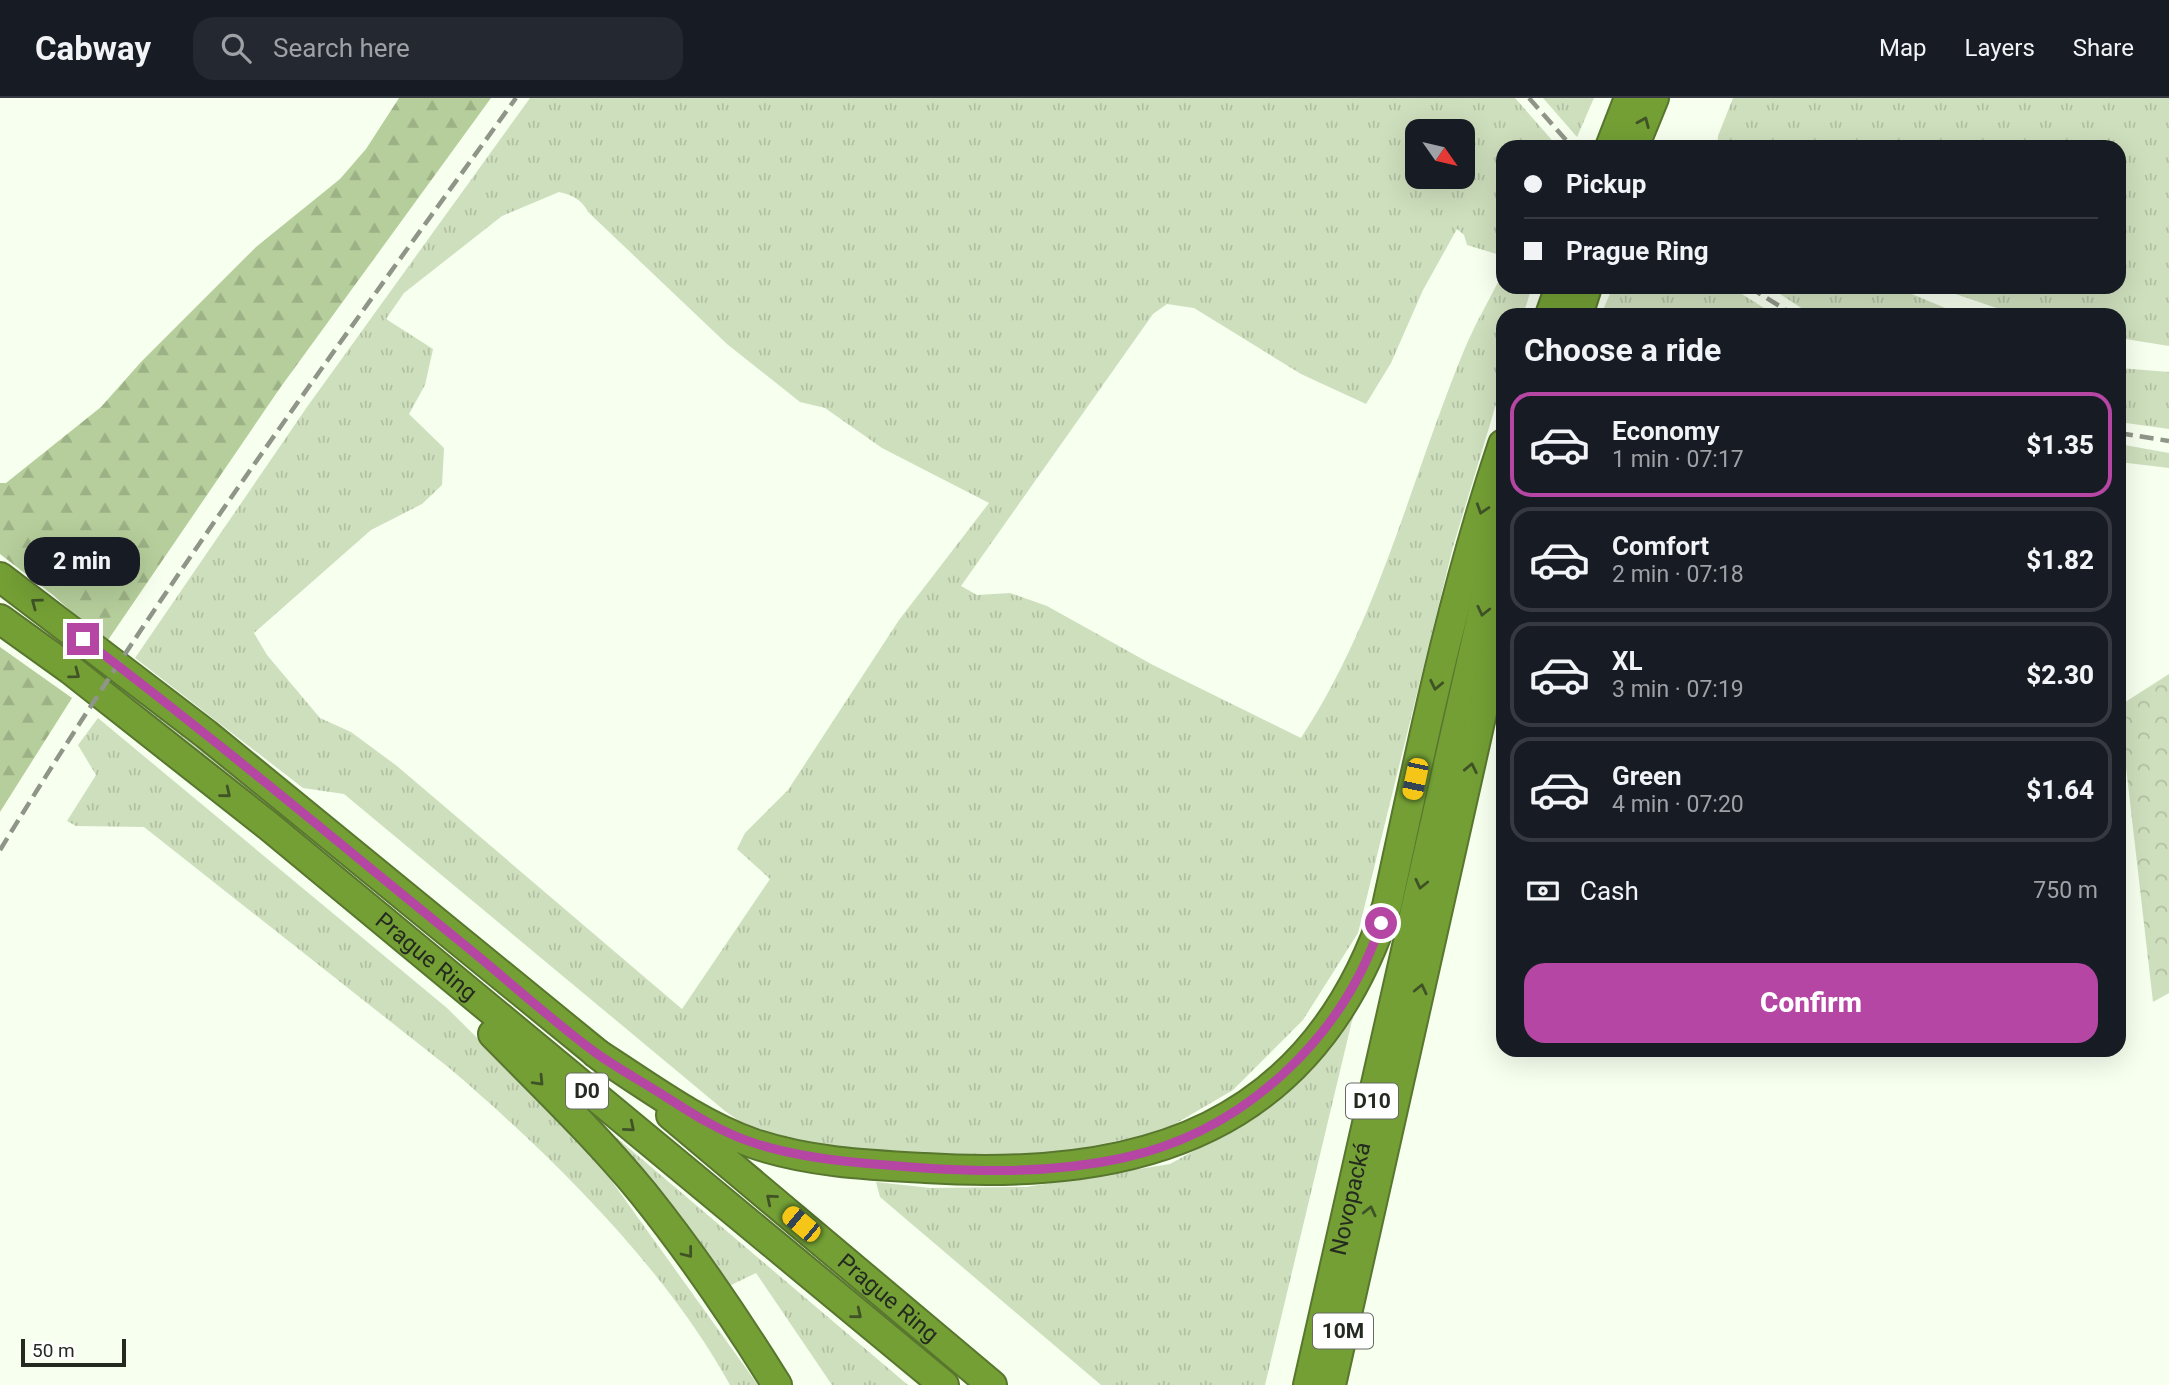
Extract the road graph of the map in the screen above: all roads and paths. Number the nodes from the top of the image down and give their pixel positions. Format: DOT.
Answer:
graph roads {
  1 [pos="1629,98"];
  2 [pos="1654,98"];
  3 [pos="1613,140"];
  4 [pos="1637,140"];
  5 [pos="1496,466"];
  6 [pos="1496,552"];
  7 [pos="1,577"];
  8 [pos="0,619"];
  9 [pos="1496,650"];
  10 [pos="370,911"];
  11 [pos="596,1053"];
  12 [pos="777,1385"];
  13 [pos="944,1385"];
  14 [pos="992,1385"];
  15 [pos="1308,1385"];
  16 [pos="1331,1385"];
  1 -- 3 [label="highway"];
  4 -- 2 [label="highway, one-way"];
  5 -- 11 [label="highway, one-way"];
  6 -- 15 [label="highway, Novopacká / D10, one-way"];
  11 -- 7 [label="highway, Prague Ring / D0, one-way"];
  8 -- 10 [label="highway, Prague Ring / D0, one-way"];
  16 -- 9 [label="highway, Novopacká / 10M, one-way"];
  10 -- 12 [label="highway, one-way"];
  10 -- 13 [label="highway, Prague Ring / D0, one-way"];
  14 -- 11 [label="highway, Prague Ring / D0, one-way"];
}
